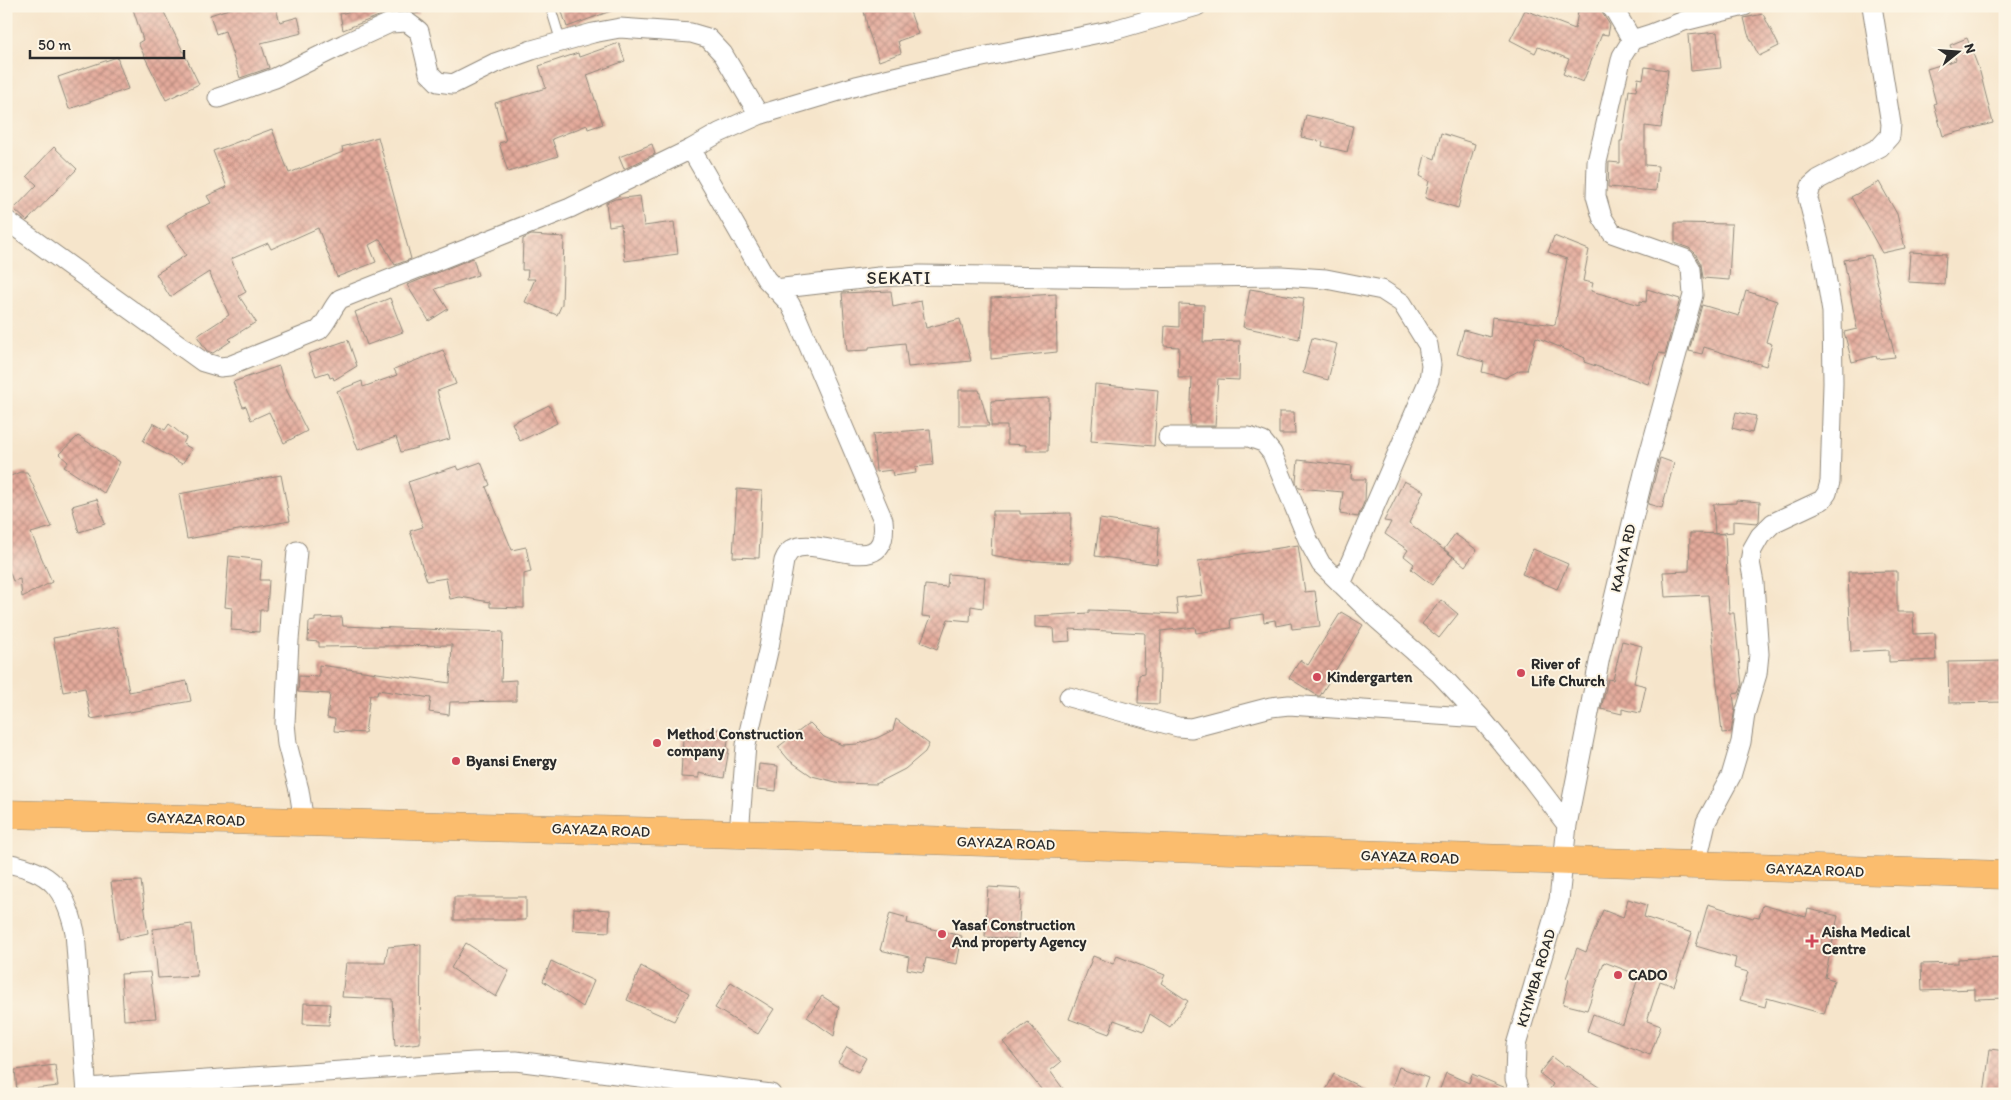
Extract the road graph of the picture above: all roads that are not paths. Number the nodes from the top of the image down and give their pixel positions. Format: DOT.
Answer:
graph roads {
  1 [pos="550,6"];
  2 [pos="1197,6"];
  3 [pos="1610,6"];
  4 [pos="1744,6"];
  5 [pos="1872,6"];
  6 [pos="1632,40"];
  7 [pos="561,42"];
  8 [pos="218,98"];
  9 [pos="759,115"];
  10 [pos="691,149"];
  11 [pos="6,220"];
  12 [pos="775,289"];
  13 [pos="1168,437"];
  14 [pos="297,550"];
  15 [pos="1341,584"];
  16 [pos="1070,697"];
  17 [pos="1482,718"];
  18 [pos="6,814"];
  19 [pos="304,822"];
  20 [pos="1567,825"];
  21 [pos="740,834"];
  22 [pos="1563,862"];
  23 [pos="6,864"];
  24 [pos="1696,866"];
  25 [pos="2005,875"];
  26 [pos="87,1091"];
  27 [pos="771,1094"];
  28 [pos="1520,1094"];
  1 -- 7 [label="lane"];
  2 -- 9 [label="street"];
  3 -- 6 [label="street"];
  4 -- 6 [label="street"];
  5 -- 24 [label="street"];
  6 -- 20 [label="street, KAAYA RD"];
  7 -- 8 [label="street"];
  7 -- 9 [label="street"];
  9 -- 10 [label="street"];
  10 -- 11 [label="street"];
  10 -- 12 [label="street"];
  12 -- 15 [label="street"];
  12 -- 21 [label="street"];
  13 -- 15 [label="street"];
  14 -- 19 [label="street"];
  15 -- 17 [label="street"];
  16 -- 17 [label="street"];
  17 -- 20 [label="street"];
  18 -- 19 [label="main road, GAYAZA ROAD"];
  19 -- 21 [label="main road, GAYAZA ROAD"];
  20 -- 22 [label="street, KAAYA RD"];
  21 -- 22 [label="main road, GAYAZA ROAD"];
  22 -- 24 [label="main road, GAYAZA ROAD"];
  22 -- 28 [label="street, KIYIMBA ROAD"];
  23 -- 26 [label="street"];
  24 -- 25 [label="main road, GAYAZA ROAD"];
  26 -- 27 [label="street"];
}
